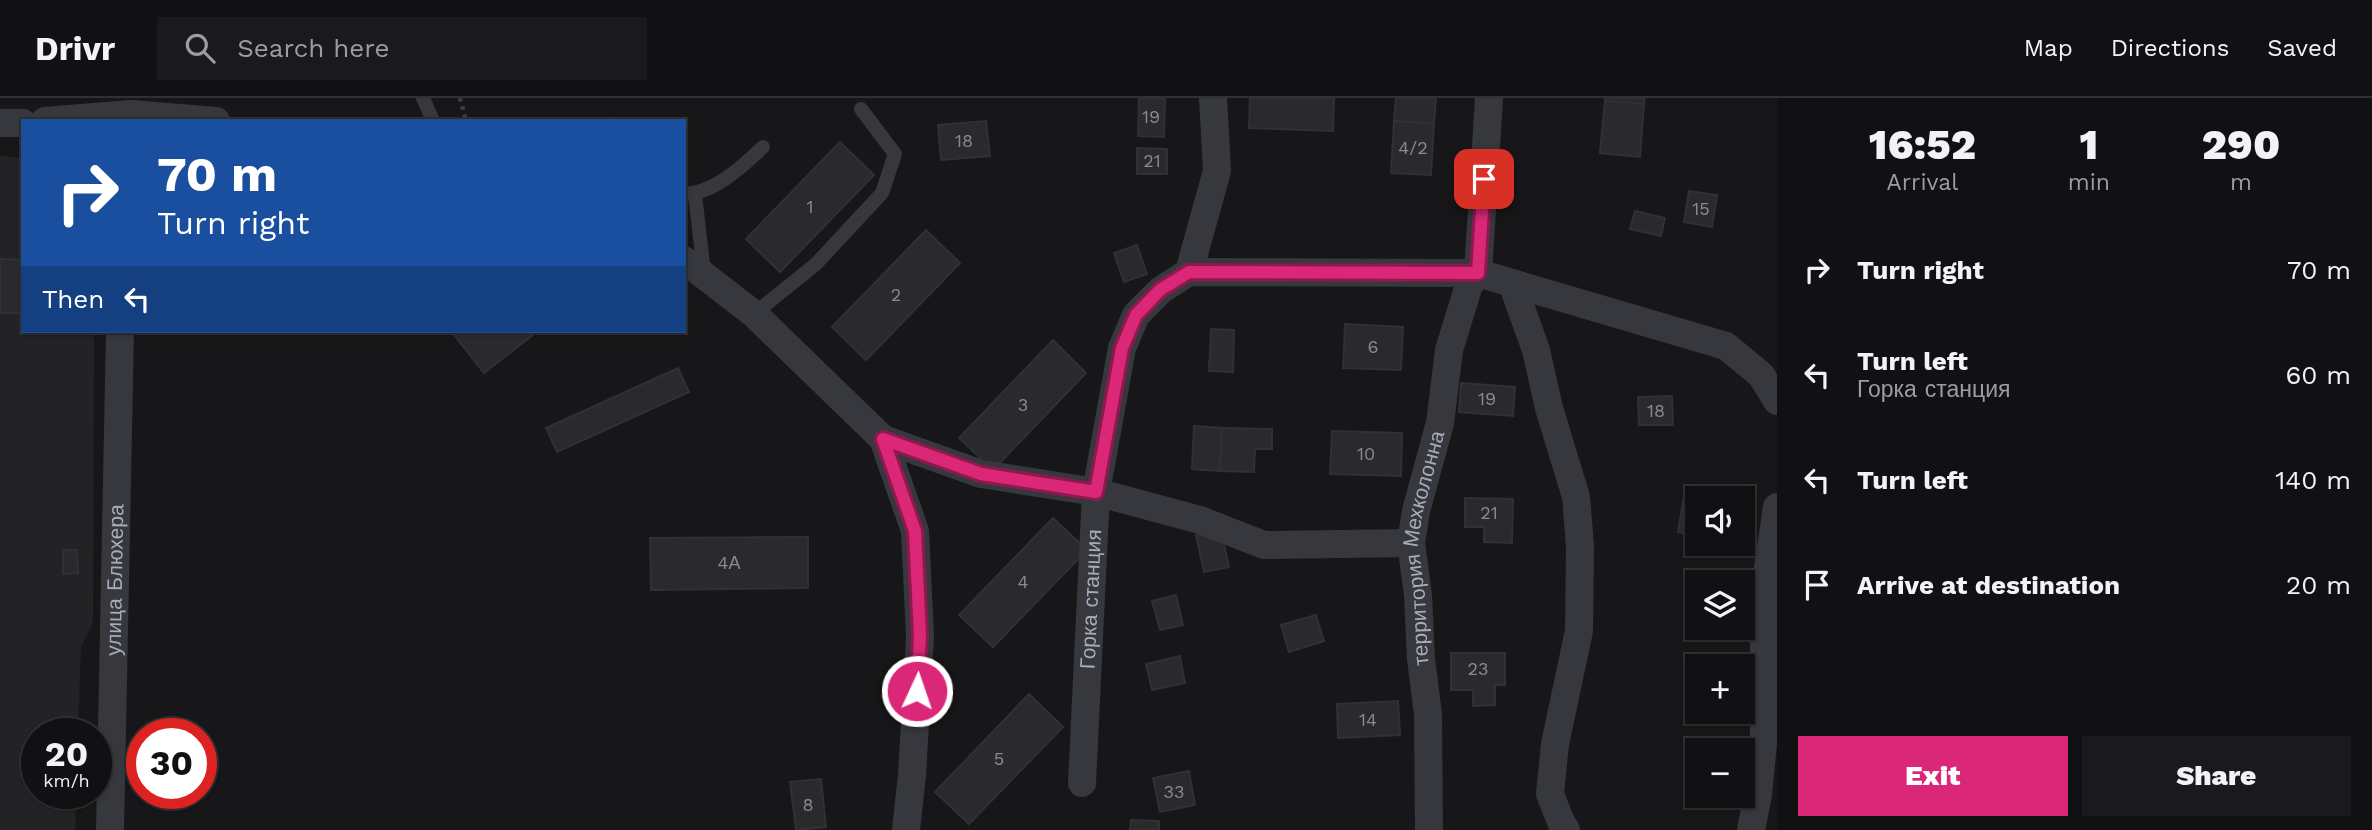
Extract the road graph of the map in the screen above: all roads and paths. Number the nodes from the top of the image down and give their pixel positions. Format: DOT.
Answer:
graph roads {
  1 [pos="424,98"];
  2 [pos="460,98"];
  3 [pos="1213,98"];
  4 [pos="1489,98"];
  5 [pos="861,109"];
  6 [pos="137,111"];
  7 [pos="63,119"];
  8 [pos="200,119"];
  9 [pos="432,119"];
  10 [pos="465,119"];
  11 [pos="21,122"];
  12 [pos="0,123"];
  13 [pos="763,147"];
  14 [pos="690,194"];
  15 [pos="694,267"];
  16 [pos="1189,272"];
  17 [pos="1478,273"];
  18 [pos="1512,283"];
  19 [pos="754,314"];
  20 [pos="120,333"];
  21 [pos="1777,401"];
  22 [pos="883,439"];
  23 [pos="1096,492"];
  24 [pos="1777,507"];
  25 [pos="1410,543"];
  26 [pos="1082,783"];
  27 [pos="110,830"];
  28 [pos="906,830"];
  29 [pos="1429,830"];
  30 [pos="1566,830"];
  31 [pos="1751,830"];
  1 -- 9 [label="lane"];
  2 -- 10 [label="path"];
  3 -- 16 [label="street"];
  4 -- 17 [label="street"];
  5 -- 19 [label="lane"];
  6 -- 7 [label="street"];
  6 -- 8 [label="street"];
  11 -- 12 [label="street"];
  13 -- 14 [label="lane"];
  14 -- 15 [label="lane"];
  15 -- 19 [label="street"];
  16 -- 17 [label="street"];
  16 -- 23 [label="street, Горка станция"];
  17 -- 18 [label="street"];
  17 -- 25 [label="street, территория Мехколонна"];
  18 -- 21 [label="street"];
  18 -- 30 [label="street"];
  19 -- 22 [label="street"];
  20 -- 27 [label="street, улица Блюхера"];
  22 -- 23 [label="street"];
  22 -- 28 [label="street"];
  23 -- 25 [label="street"];
  23 -- 26 [label="street, Горка станция"];
  24 -- 31 [label="street"];
  25 -- 29 [label="street, территория Мехколонна"];
}
